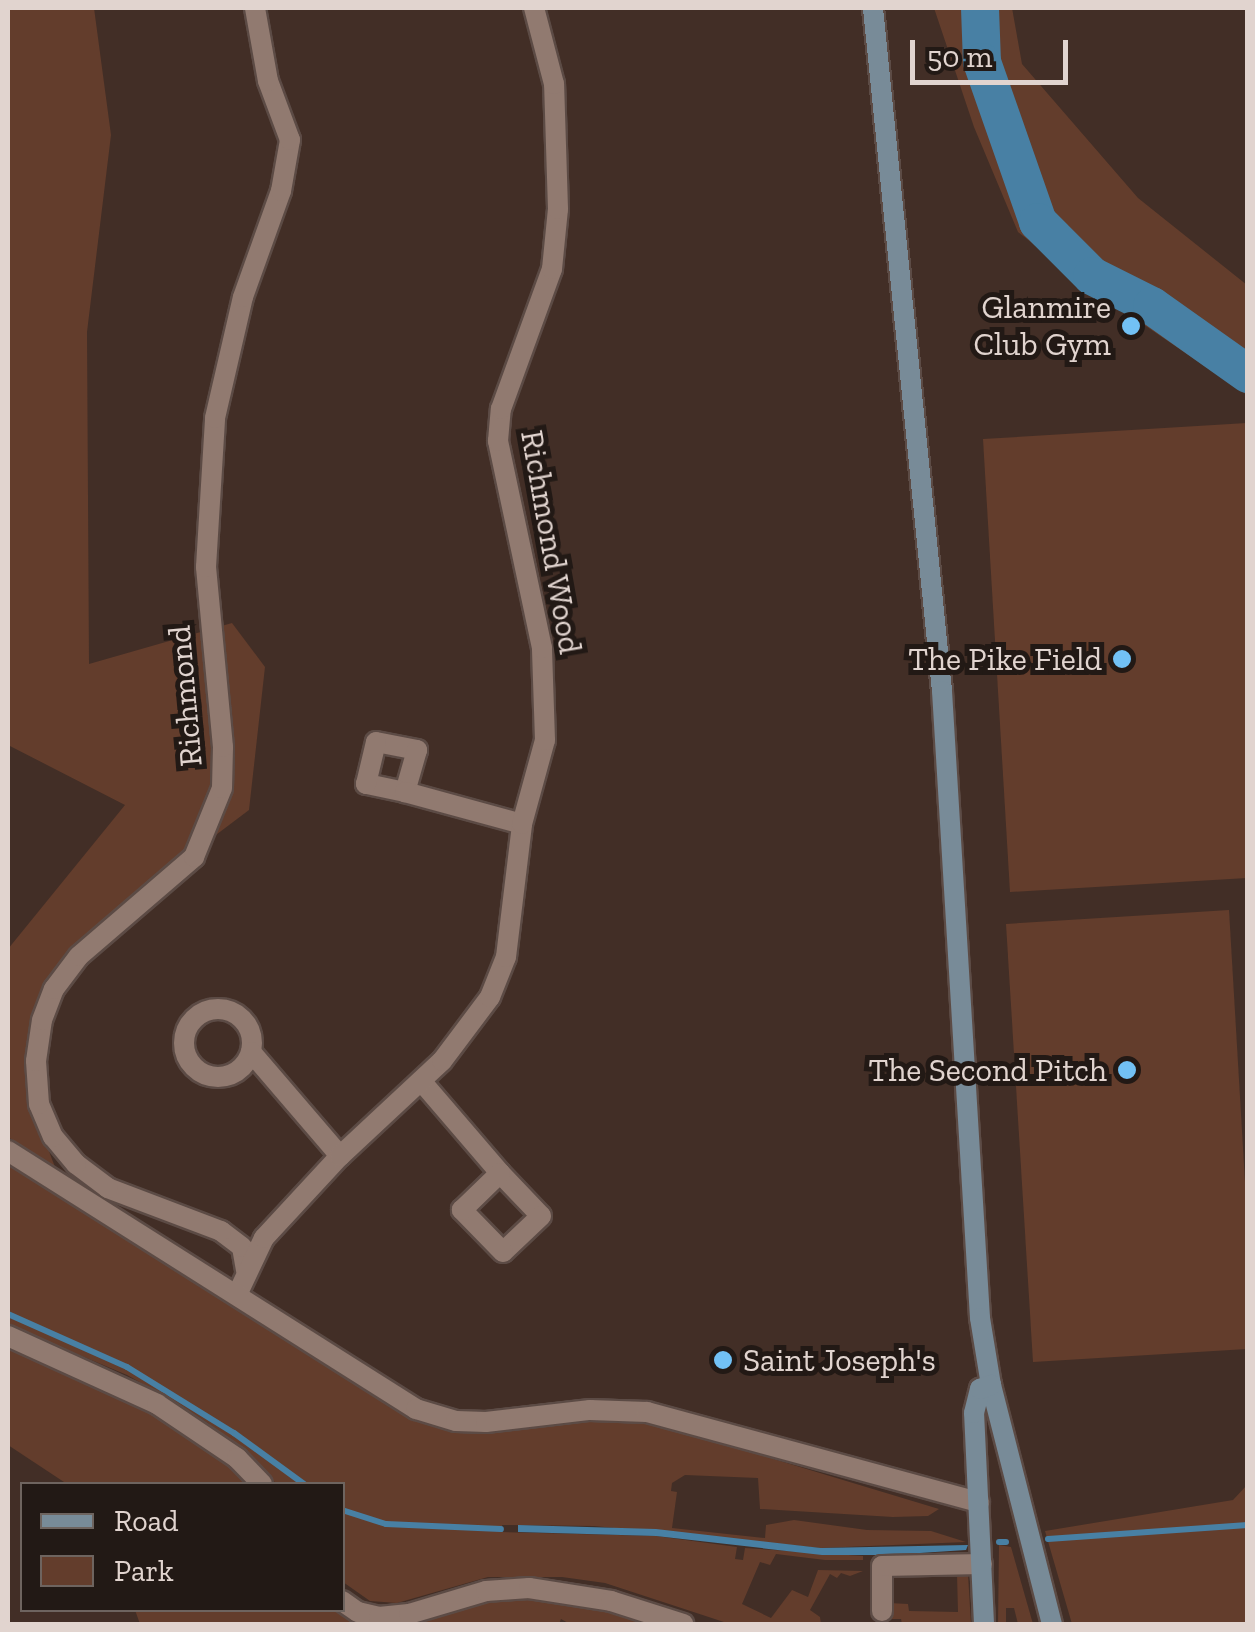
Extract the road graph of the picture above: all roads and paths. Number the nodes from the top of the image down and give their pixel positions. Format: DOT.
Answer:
graph roads {
  1 [pos="255,8"];
  2 [pos="534,8"];
  3 [pos="874,8"];
  4 [pos="406,792"];
  5 [pos="522,824"];
  6 [pos="252,1052"];
  7 [pos="422,1082"];
  8 [pos="8,1152"];
  9 [pos="340,1156"];
  10 [pos="500,1173"];
  11 [pos="246,1270"];
  12 [pos="238,1295"];
  13 [pos="8,1336"];
  14 [pos="991,1385"];
  15 [pos="260,1482"];
  16 [pos="978,1502"];
  17 [pos="982,1564"];
  18 [pos="345,1603"];
  19 [pos="882,1612"];
  20 [pos="683,1624"];
  21 [pos="984,1624"];
  22 [pos="1052,1624"];
  1 -- 11 [label="street, Richmond"];
  2 -- 5 [label="street, Richmond Wood"];
  3 -- 14 [label="main road"];
  4 -- 5 [label="street"];
  5 -- 7 [label="street, Richmond Wood"];
  6 -- 9 [label="street"];
  7 -- 9 [label="street, Richmond Wood"];
  7 -- 10 [label="street"];
  8 -- 12 [label="street"];
  9 -- 11 [label="street, Richmond Wood"];
  11 -- 12 [label="street, Richmond Wood"];
  12 -- 16 [label="street"];
  13 -- 15 [label="street"];
  14 -- 16 [label="main road"];
  14 -- 22 [label="main road"];
  16 -- 17 [label="main road"];
  17 -- 19 [label="street"];
  17 -- 21 [label="main road"];
  18 -- 20 [label="street"];
}
